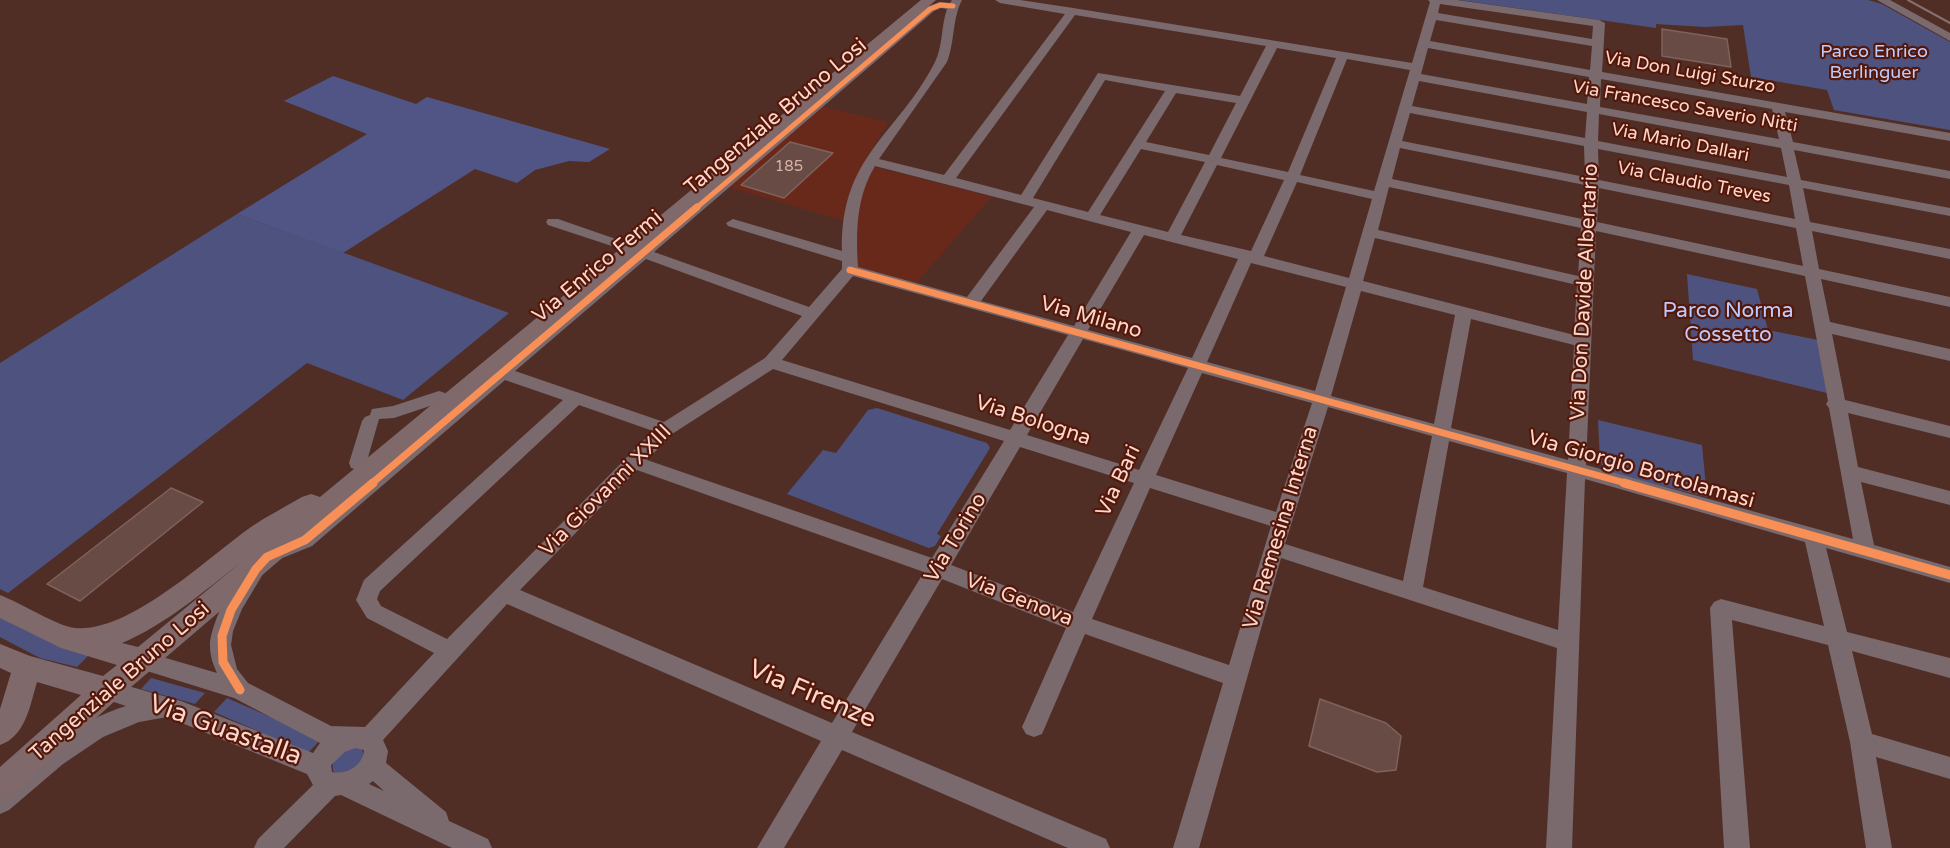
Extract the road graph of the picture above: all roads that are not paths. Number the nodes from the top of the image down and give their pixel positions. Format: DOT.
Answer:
graph roads {
  1 [pos="918,0"];
  2 [pos="929,0"];
  3 [pos="1000,0"];
  4 [pos="1435,0"];
  5 [pos="1882,0"];
  6 [pos="955,3"];
  7 [pos="1073,11"];
  8 [pos="1433,16"];
  9 [pos="1950,38"];
  10 [pos="1273,44"];
  11 [pos="1599,44"];
  12 [pos="1425,45"];
  13 [pos="1342,54"];
  14 [pos="1415,71"];
  15 [pos="1598,75"];
  16 [pos="1173,88"];
  17 [pos="1245,101"];
  18 [pos="1778,107"];
  19 [pos="1404,108"];
  20 [pos="1594,109"];
  21 [pos="1950,137"];
  22 [pos="1394,143"];
  23 [pos="1138,144"];
  24 [pos="1591,144"];
  25 [pos="1787,144"];
  26 [pos="1213,160"];
  27 [pos="871,161"];
  28 [pos="1950,175"];
  29 [pos="1292,178"];
  30 [pos="948,180"];
  31 [pos="1383,181"];
  32 [pos="1795,182"];
  33 [pos="1592,183"];
  34 [pos="1379,196"];
  35 [pos="1025,199"];
  36 [pos="1044,204"];
  37 [pos="1950,212"];
  38 [pos="1092,216"];
  39 [pos="553,222"];
  40 [pos="733,223"];
  41 [pos="1590,225"];
  42 [pos="1802,225"];
  43 [pos="1141,228"];
  44 [pos="1369,232"];
  45 [pos="1173,237"];
  46 [pos="632,249"];
  47 [pos="1950,254"];
  48 [pos="1252,256"];
  49 [pos="850,264"];
  50 [pos="1811,272"];
  51 [pos="1585,282"];
  52 [pos="1354,283"];
  53 [pos="1950,302"];
  54 [pos="971,303"];
  55 [pos="1464,312"];
  56 [pos="813,314"];
  57 [pos="1822,326"];
  58 [pos="1078,333"];
  59 [pos="1582,342"];
  60 [pos="1950,355"];
  61 [pos="771,362"];
  62 [pos="1198,367"];
  63 [pos="500,372"];
  64 [pos="439,397"];
  65 [pos="576,398"];
  66 [pos="1321,401"];
  67 [pos="1835,404"];
  68 [pos="666,429"];
  69 [pos="1440,432"];
  70 [pos="1950,432"];
  71 [pos="1016,438"];
  72 [pos="633,462"];
  73 [pos="358,464"];
  74 [pos="1576,469"];
  75 [pos="1849,472"];
  76 [pos="1145,480"];
  77 [pos="1950,498"];
  78 [pos="311,503"];
  79 [pos="1282,522"];
  80 [pos="1814,538"];
  81 [pos="1274,548"];
  82 [pos="1865,552"];
  83 [pos="265,558"];
  84 [pos="937,568"];
  85 [pos="1950,575"];
  86 [pos="504,593"];
  87 [pos="1411,593"];
  88 [pos="1,607"];
  89 [pos="1078,622"];
  90 [pos="1836,636"];
  91 [pos="71,640"];
  92 [pos="1568,642"];
  93 [pos="450,651"];
  94 [pos="0,656"];
  95 [pos="135,658"];
  96 [pos="27,667"];
  97 [pos="1950,668"];
  98 [pos="1235,677"];
  99 [pos="99,687"];
  100 [pos="240,690"];
  101 [pos="181,711"];
  102 [pos="1034,727"];
  103 [pos="0,732"];
  104 [pos="837,736"];
  105 [pos="82,738"];
  106 [pos="1862,742"];
  107 [pos="364,746"];
  108 [pos="0,765"];
  109 [pos="1950,768"];
  110 [pos="331,779"];
  111 [pos="0,786"];
  112 [pos="0,802"];
  113 [pos="0,813"];
  114 [pos="454,835"];
  115 [pos="267,848"];
  116 [pos="479,848"];
  117 [pos="770,848"];
  118 [pos="1097,848"];
  119 [pos="1186,848"];
  120 [pos="1559,848"];
  121 [pos="1737,848"];
  122 [pos="1879,848"];
  1 -- 46 [label="main road, Tangenziale Bruno Losi"];
  2 -- 46 [label="main road, Tangenziale Bruno Losi"];
  3 -- 7 [label="street, Via Francesco Saverio Nitti"];
  4 -- 8 [label="street, Via Remesina Interna"];
  4 -- 11 [label="street, Via Don Davide Albertario"];
  5 -- 9 [label="street"];
  6 -- 27 [label="street"];
  6 -- 46 [label="street, Via Enrico Fermi"];
  7 -- 10 [label="street, Via Francesco Saverio Nitti"];
  7 -- 30 [label="street"];
  8 -- 11 [label="street"];
  8 -- 12 [label="street, Via Remesina Interna"];
  10 -- 13 [label="street, Via Francesco Saverio Nitti"];
  10 -- 17 [label="street"];
  11 -- 15 [label="street, Via Don Davide Albertario"];
  12 -- 14 [label="street, Via Remesina Interna"];
  12 -- 15 [label="street, Via Don Luigi Sturzo"];
  13 -- 14 [label="street, Via Francesco Saverio Nitti"];
  13 -- 29 [label="street, Via Bari"];
  14 -- 19 [label="street, Via Remesina Interna"];
  14 -- 20 [label="street, Via Francesco Saverio Nitti"];
  15 -- 18 [label="street, Via Don Luigi Sturzo"];
  15 -- 20 [label="street, Via Don Davide Albertario"];
  16 -- 17 [label="street"];
  16 -- 23 [label="street"];
  16 -- 35 [label="street"];
  17 -- 26 [label="street"];
  18 -- 21 [label="street, Via Don Luigi Sturzo"];
  18 -- 25 [label="street"];
  19 -- 22 [label="street, Via Remesina Interna"];
  19 -- 24 [label="street, Via Mario Dallari"];
  20 -- 24 [label="street, Via Don Davide Albertario"];
  20 -- 25 [label="street, Via Francesco Saverio Nitti"];
  22 -- 31 [label="street, Via Remesina Interna"];
  22 -- 33 [label="street, Via Claudio Treves"];
  23 -- 26 [label="street"];
  23 -- 38 [label="street"];
  24 -- 32 [label="street, Via Mario Dallari"];
  24 -- 33 [label="street, Via Don Davide Albertario"];
  25 -- 28 [label="street, Via Francesco Saverio Nitti"];
  25 -- 32 [label="street"];
  26 -- 29 [label="street"];
  26 -- 45 [label="street"];
  27 -- 30 [label="street"];
  27 -- 49 [label="street"];
  29 -- 34 [label="street"];
  29 -- 48 [label="street, Via Bari"];
  30 -- 35 [label="street"];
  31 -- 34 [label="street, Via Remesina Interna"];
  31 -- 41 [label="street"];
  32 -- 37 [label="street, Via Mario Dallari"];
  32 -- 42 [label="street"];
  33 -- 41 [label="street, Via Don Davide Albertario"];
  33 -- 42 [label="street, Via Claudio Treves"];
  34 -- 44 [label="street, Via Remesina Interna"];
  35 -- 36 [label="street"];
  36 -- 38 [label="street"];
  36 -- 54 [label="street"];
  38 -- 43 [label="street"];
  39 -- 46 [label="street"];
  40 -- 49 [label="street, Via Milano"];
  41 -- 50 [label="street"];
  41 -- 51 [label="street, Via Don Davide Albertario"];
  42 -- 47 [label="street, Via Claudio Treves"];
  42 -- 50 [label="street"];
  43 -- 45 [label="street"];
  43 -- 58 [label="street, Via Torino"];
  44 -- 51 [label="street"];
  44 -- 52 [label="street, Via Remesina Interna"];
  45 -- 48 [label="street"];
  46 -- 56 [label="street"];
  46 -- 63 [label="street, Via Enrico Fermi"];
  46 -- 64 [label="main road, Tangenziale Bruno Losi"];
  46 -- 83 [label="main road, Tangenziale Bruno Losi"];
  48 -- 52 [label="street"];
  48 -- 62 [label="street, Via Bari"];
  49 -- 54 [label="street, Via Milano"];
  49 -- 56 [label="street, Via Giovanni XXIII"];
  50 -- 53 [label="street"];
  50 -- 57 [label="street"];
  51 -- 59 [label="street, Via Don Davide Albertario"];
  52 -- 55 [label="street"];
  52 -- 66 [label="street, Via Remesina Interna"];
  54 -- 58 [label="street, Via Milano"];
  55 -- 59 [label="street"];
  55 -- 69 [label="street"];
  56 -- 61 [label="street, Via Giovanni XXIII"];
  57 -- 60 [label="street"];
  57 -- 67 [label="street"];
  58 -- 62 [label="street, Via Milano"];
  58 -- 71 [label="street, Via Torino"];
  59 -- 74 [label="street, Via Don Davide Albertario"];
  61 -- 68 [label="street, Via Giovanni XXIII"];
  61 -- 71 [label="street, Via Bologna"];
  62 -- 66 [label="street, Via Milano"];
  62 -- 76 [label="street, Via Bari"];
  63 -- 65 [label="street"];
  63 -- 83 [label="street, Via Enrico Fermi"];
  64 -- 73 [label="main road, Tangenziale Bruno Losi"];
  64 -- 73 [label="street"];
  65 -- 68 [label="street"];
  65 -- 93 [label="street"];
  66 -- 69 [label="street, Via Giorgio Bortolamasi"];
  66 -- 79 [label="street, Via Remesina Interna"];
  67 -- 70 [label="street"];
  67 -- 75 [label="street"];
  68 -- 72 [label="street, Via Giovanni XXIII"];
  69 -- 74 [label="street, Via Giorgio Bortolamasi"];
  69 -- 87 [label="street"];
  71 -- 76 [label="street, Via Bologna"];
  71 -- 84 [label="street, Via Torino"];
  72 -- 84 [label="street, Via Genova"];
  72 -- 86 [label="street, Via Giovanni XXIII"];
  73 -- 78 [label="main road, Tangenziale Bruno Losi"];
  74 -- 80 [label="street, Via Giorgio Bortolamasi"];
  74 -- 92 [label="street, Via Don Davide Albertario"];
  75 -- 77 [label="street"];
  75 -- 82 [label="street"];
  76 -- 79 [label="street, Via Bologna"];
  76 -- 89 [label="street, Via Bari"];
  78 -- 91 [label="main road, Via Guastalla"];
  78 -- 95 [label="main road, Tangenziale Bruno Losi"];
  79 -- 81 [label="street, Via Remesina Interna"];
  80 -- 82 [label="street, Via Giorgio Bortolamasi"];
  80 -- 90 [label="street"];
  81 -- 87 [label="street"];
  81 -- 98 [label="street, Via Remesina Interna"];
  82 -- 85 [label="street, Via Giorgio Bortolamasi"];
  83 -- 95 [label="main road, Tangenziale Bruno Losi"];
  83 -- 100 [label="street"];
  84 -- 89 [label="street, Via Genova"];
  84 -- 104 [label="street, Via Torino"];
  86 -- 93 [label="street, Via Giovanni XXIII"];
  86 -- 104 [label="street, Via Firenze"];
  87 -- 92 [label="street"];
  88 -- 91 [label="main road, Via Guastalla"];
  89 -- 98 [label="street, Via Genova"];
  89 -- 102 [label="street, Via Bari"];
  90 -- 97 [label="street"];
  90 -- 106 [label="street"];
  90 -- 121 [label="street"];
  91 -- 95 [label="main road, Via Guastalla"];
  92 -- 120 [label="street, Via Don Davide Albertario"];
  93 -- 107 [label="street, Via Giovanni XXIII"];
  94 -- 96 [label="main road, Via Guastalla"];
  95 -- 99 [label="main road, Tangenziale Bruno Losi"];
  95 -- 100 [label="street, Via Guastalla"];
  96 -- 99 [label="main road, Via Guastalla"];
  96 -- 103 [label="main road"];
  98 -- 119 [label="street, Via Remesina Interna"];
  99 -- 101 [label="street, Via Guastalla"];
  99 -- 108 [label="main road, Tangenziale Bruno Losi"];
  99 -- 111 [label="main road, Tangenziale Bruno Losi"];
  100 -- 107 [label="street, Via Guastalla"];
  101 -- 105 [label="street"];
  101 -- 110 [label="street, Via Guastalla"];
  104 -- 117 [label="street, Via Torino"];
  104 -- 118 [label="street, Via Firenze"];
  105 -- 112 [label="street"];
  105 -- 113 [label="street"];
  106 -- 109 [label="street"];
  106 -- 122 [label="street"];
  107 -- 110 [label="street"];
  107 -- 110 [label="street"];
  107 -- 114 [label="street"];
  110 -- 114 [label="street"];
  110 -- 115 [label="street"];
  114 -- 116 [label="street"];
}
